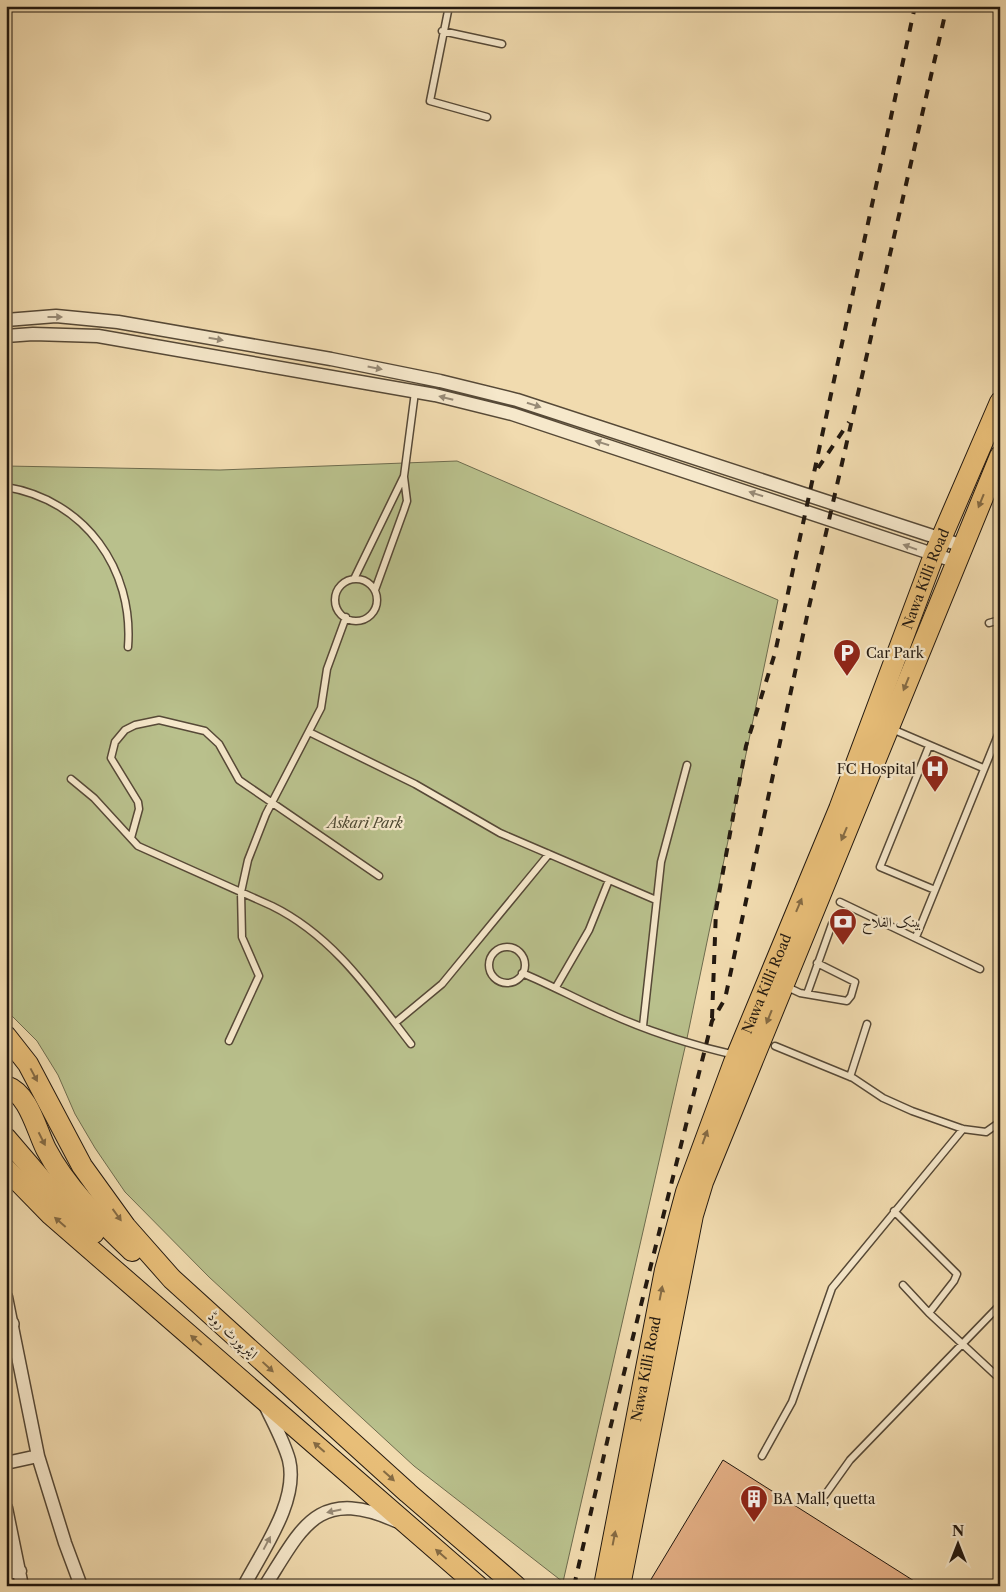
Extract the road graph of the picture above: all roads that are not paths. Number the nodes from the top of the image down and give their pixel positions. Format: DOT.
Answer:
graph roads {
  1 [pos="449,6"];
  2 [pos="442,31"];
  3 [pos="502,44"];
  4 [pos="486,117"];
  5 [pos="6,320"];
  6 [pos="6,336"];
  7 [pos="415,392"];
  8 [pos="1000,402"];
  9 [pos="1000,456"];
  10 [pos="404,476"];
  11 [pos="6,487"];
  12 [pos="937,547"];
  13 [pos="960,554"];
  14 [pos="354,579"];
  15 [pos="375,590"];
  16 [pos="346,617"];
  17 [pos="1000,620"];
  18 [pos="989,623"];
  19 [pos="128,647"];
  20 [pos="888,727"];
  21 [pos="1000,730"];
  22 [pos="309,732"];
  23 [pos="929,746"];
  24 [pos="687,766"];
  25 [pos="983,768"];
  26 [pos="71,779"];
  27 [pos="273,801"];
  28 [pos="131,838"];
  29 [pos="549,854"];
  30 [pos="379,876"];
  31 [pos="609,880"];
  32 [pos="935,890"];
  33 [pos="241,892"];
  34 [pos="656,900"];
  35 [pos="840,902"];
  36 [pos="832,924"];
  37 [pos="916,937"];
  38 [pos="817,963"];
  39 [pos="980,969"];
  40 [pos="522,973"];
  41 [pos="782,984"];
  42 [pos="556,987"];
  43 [pos="807,994"];
  44 [pos="395,1023"];
  45 [pos="867,1024"];
  46 [pos="643,1026"];
  47 [pos="6,1036"];
  48 [pos="229,1041"];
  49 [pos="411,1044"];
  50 [pos="775,1046"];
  51 [pos="737,1056"];
  52 [pos="850,1077"];
  53 [pos="6,1086"];
  54 [pos="1000,1122"];
  55 [pos="963,1129"];
  56 [pos="6,1138"];
  57 [pos="6,1169"];
  58 [pos="15,1187"];
  59 [pos="894,1211"];
  60 [pos="172,1279"];
  61 [pos="903,1285"];
  62 [pos="6,1296"];
  63 [pos="146,1296"];
  64 [pos="1000,1305"];
  65 [pos="929,1313"];
  66 [pos="8,1324"];
  67 [pos="963,1344"];
  68 [pos="1000,1379"];
  69 [pos="261,1397"];
  70 [pos="38,1456"];
  71 [pos="762,1456"];
  72 [pos="6,1463"];
  73 [pos="825,1495"];
  74 [pos="6,1508"];
  75 [pos="414,1529"];
  76 [pos="472,1547"];
  77 [pos="20,1571"];
  78 [pos="6,1574"];
  79 [pos="22,1586"];
  80 [pos="81,1586"];
  81 [pos="244,1586"];
  82 [pos="265,1586"];
  83 [pos="478,1586"];
  84 [pos="516,1586"];
  85 [pos="529,1586"];
  86 [pos="604,1586"];
  87 [pos="620,1586"];
  1 -- 2 [label="lane"];
  2 -- 3 [label="lane"];
  2 -- 4 [label="lane"];
  5 -- 12 [label="street, one-way"];
  6 -- 7 [label="street"];
  7 -- 10 [label="lane"];
  12 -- 7 [label="street, one-way"];
  8 -- 12 [label="main road, Nawa Killi Road"];
  9 -- 13 [label="main road, Nawa Killi Road, one-way"];
  10 -- 14 [label="lane"];
  10 -- 15 [label="lane"];
  11 -- 19 [label="lane"];
  12 -- 13 [label="street"];
  12 -- 13 [label="street"];
  51 -- 12 [label="main road, Nawa Killi Road, one-way"];
  13 -- 20 [label="main road, Nawa Killi Road, one-way"];
  14 -- 15 [label="lane"];
  14 -- 16 [label="lane"];
  15 -- 16 [label="lane"];
  16 -- 22 [label="lane"];
  17 -- 18 [label="lane"];
  20 -- 23 [label="lane"];
  20 -- 41 [label="main road, Nawa Killi Road, one-way"];
  21 -- 25 [label="lane"];
  22 -- 27 [label="lane"];
  22 -- 29 [label="lane"];
  23 -- 25 [label="lane"];
  23 -- 32 [label="lane"];
  24 -- 34 [label="lane"];
  25 -- 32 [label="lane"];
  26 -- 28 [label="lane"];
  27 -- 28 [label="lane"];
  27 -- 30 [label="lane"];
  27 -- 33 [label="lane"];
  28 -- 33 [label="lane"];
  29 -- 31 [label="lane"];
  29 -- 44 [label="lane"];
  31 -- 34 [label="lane"];
  31 -- 42 [label="lane"];
  32 -- 37 [label="lane"];
  33 -- 44 [label="lane"];
  33 -- 48 [label="lane"];
  34 -- 46 [label="lane"];
  35 -- 37 [label="lane"];
  36 -- 38 [label="lane"];
  37 -- 39 [label="lane"];
  38 -- 43 [label="lane"];
  38 -- 43 [label="lane"];
  40 -- 40 [label="lane"];
  40 -- 42 [label="lane"];
  41 -- 43 [label="lane"];
  41 -- 87 [label="main road, Nawa Killi Road, one-way"];
  42 -- 46 [label="lane"];
  44 -- 49 [label="lane"];
  45 -- 52 [label="lane"];
  46 -- 51 [label="lane"];
  47 -- 60 [label="main road, ایئرپورٹ روڈ, one-way"];
  50 -- 52 [label="lane"];
  86 -- 51 [label="main road, Nawa Killi Road, one-way"];
  52 -- 55 [label="lane"];
  53 -- 60 [label="main road, one-way"];
  54 -- 55 [label="lane"];
  55 -- 59 [label="lane"];
  56 -- 63 [label="main road"];
  57 -- 58 [label="main road, ایئرپورٹ روڈ"];
  63 -- 58 [label="main road, ایئرپورٹ روڈ, one-way"];
  59 -- 65 [label="lane"];
  59 -- 71 [label="lane"];
  60 -- 76 [label="main road, ایئرپورٹ روڈ, one-way"];
  61 -- 65 [label="lane"];
  62 -- 66 [label="street"];
  69 -- 63 [label="main road, ایئرپورٹ روڈ, one-way"];
  64 -- 67 [label="lane"];
  65 -- 67 [label="lane"];
  66 -- 70 [label="street"];
  67 -- 68 [label="lane"];
  67 -- 73 [label="lane"];
  75 -- 69 [label="main road, ایئرپورٹ روڈ, one-way"];
  81 -- 69 [label="street, one-way"];
  70 -- 72 [label="street"];
  70 -- 80 [label="street"];
  74 -- 77 [label="street"];
  75 -- 82 [label="street, one-way"];
  83 -- 75 [label="main road, ایئرپورٹ روڈ, one-way"];
  76 -- 84 [label="main road, ایئرپورٹ روڈ"];
  76 -- 85 [label="main road"];
  77 -- 78 [label="street"];
  77 -- 79 [label="street"];
}
